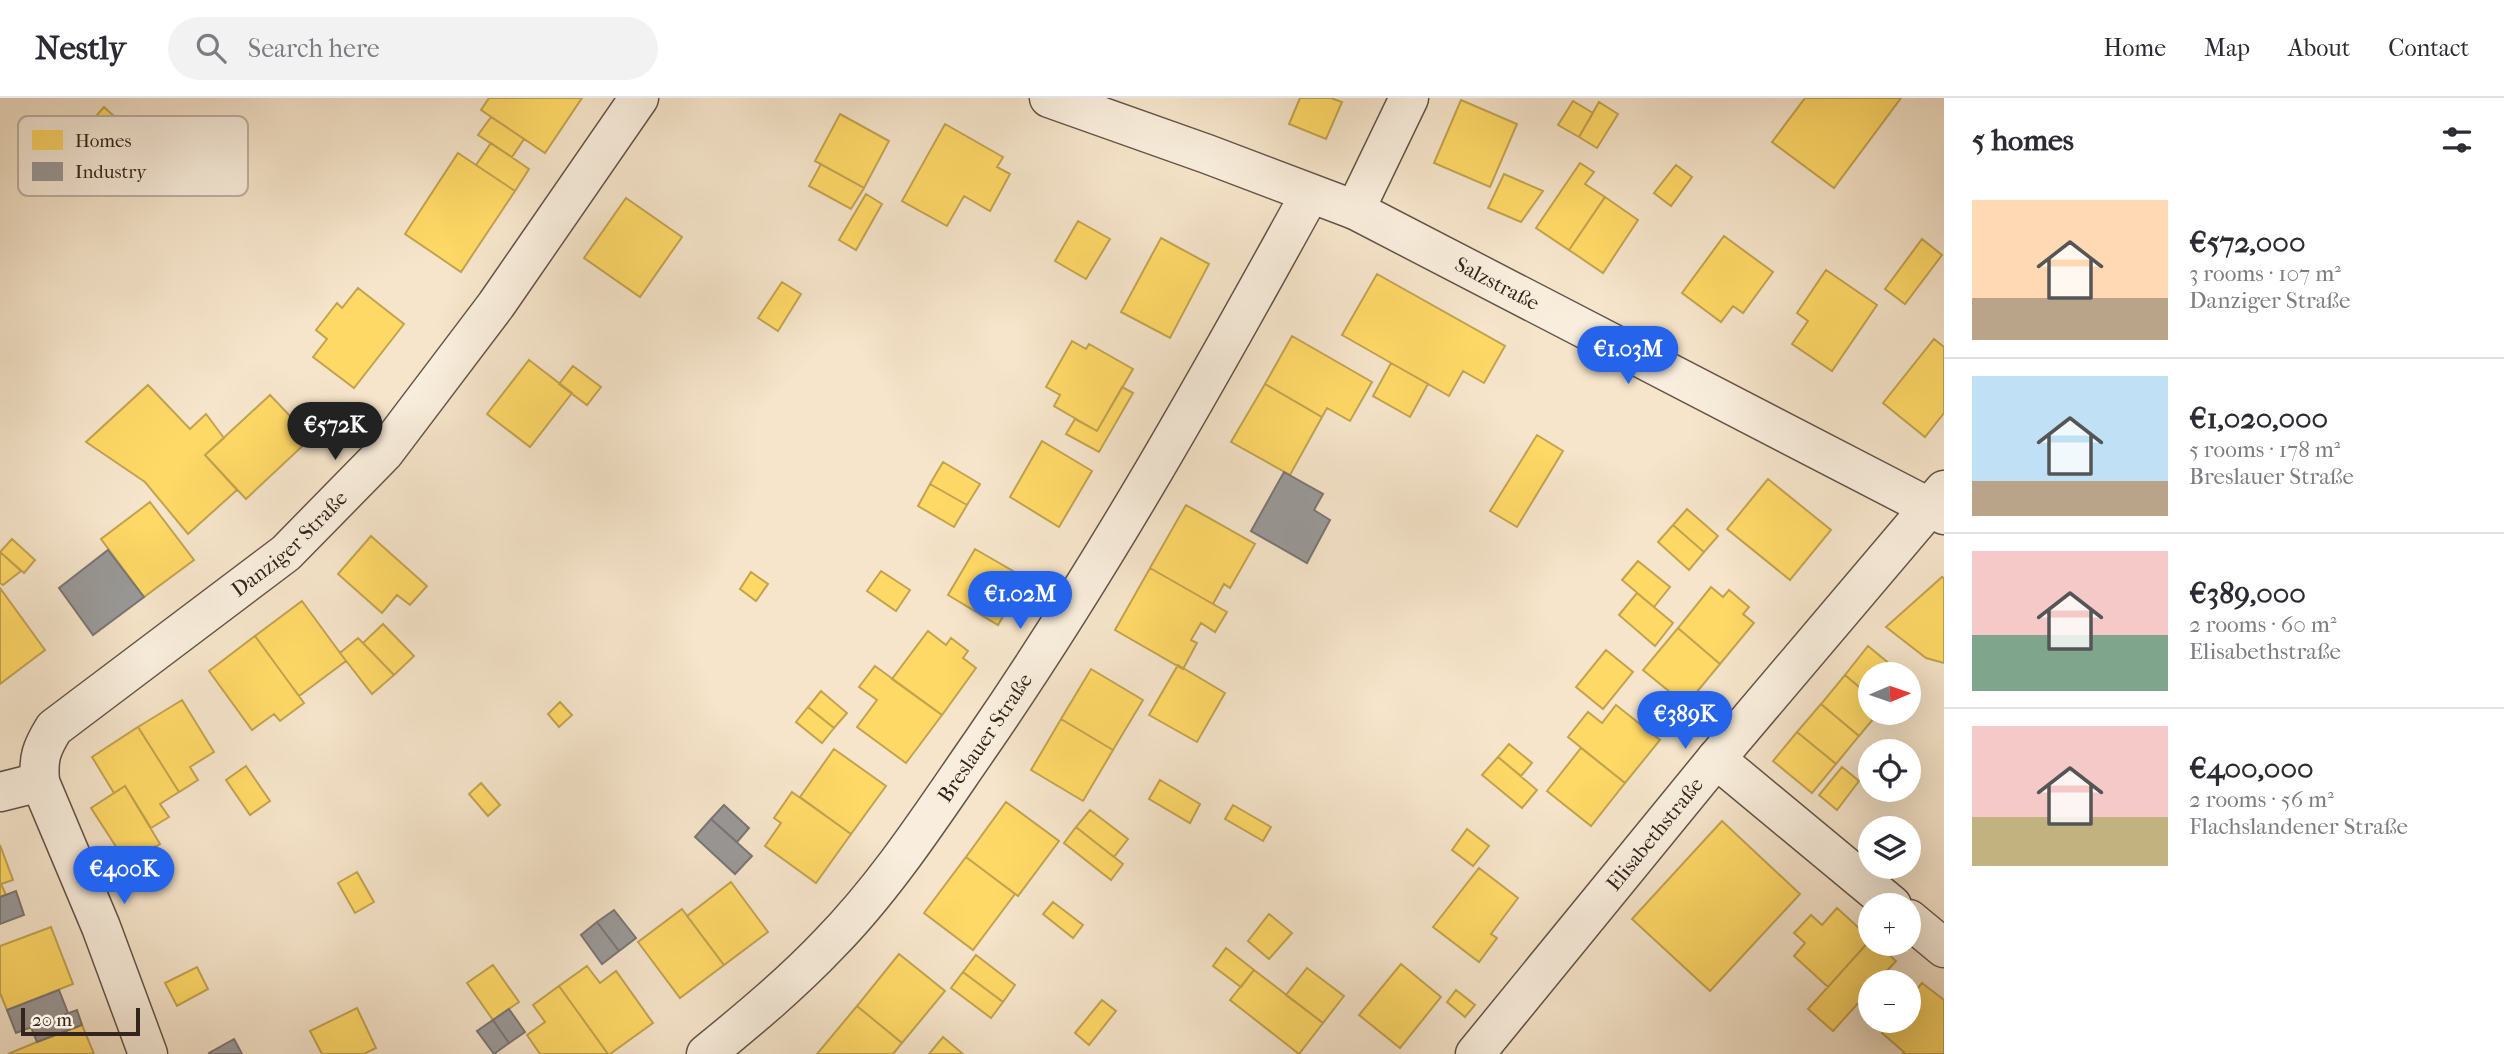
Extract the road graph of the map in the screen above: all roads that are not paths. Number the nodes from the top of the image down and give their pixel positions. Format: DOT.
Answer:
graph roads {
  1 [pos="639,98"];
  2 [pos="1049,98"];
  3 [pos="1409,98"];
  4 [pos="1310,194"];
  5 [pos="1355,210"];
  6 [pos="1939,504"];
  7 [pos="1716,760"];
  8 [pos="40,782"];
  9 [pos="0,792"];
  10 [pos="1877,893"];
  11 [pos="1921,929"];
  12 [pos="1944,948"];
  13 [pos="148,1054"];
  14 [pos="706,1054"];
  15 [pos="1475,1054"];
  1 -- 8 [label="street, Danziger Straße"];
  2 -- 4 [label="street, Salzstraße"];
  3 -- 5 [label="street"];
  4 -- 5 [label="street, Salzstraße"];
  4 -- 14 [label="street, Breslauer Straße"];
  5 -- 6 [label="street, Salzstraße"];
  6 -- 7 [label="street, Elisabethstraße"];
  7 -- 10 [label="street"];
  7 -- 15 [label="street, Elisabethstraße"];
  8 -- 9 [label="street"];
  8 -- 13 [label="street"];
  11 -- 12 [label="street"];
}
